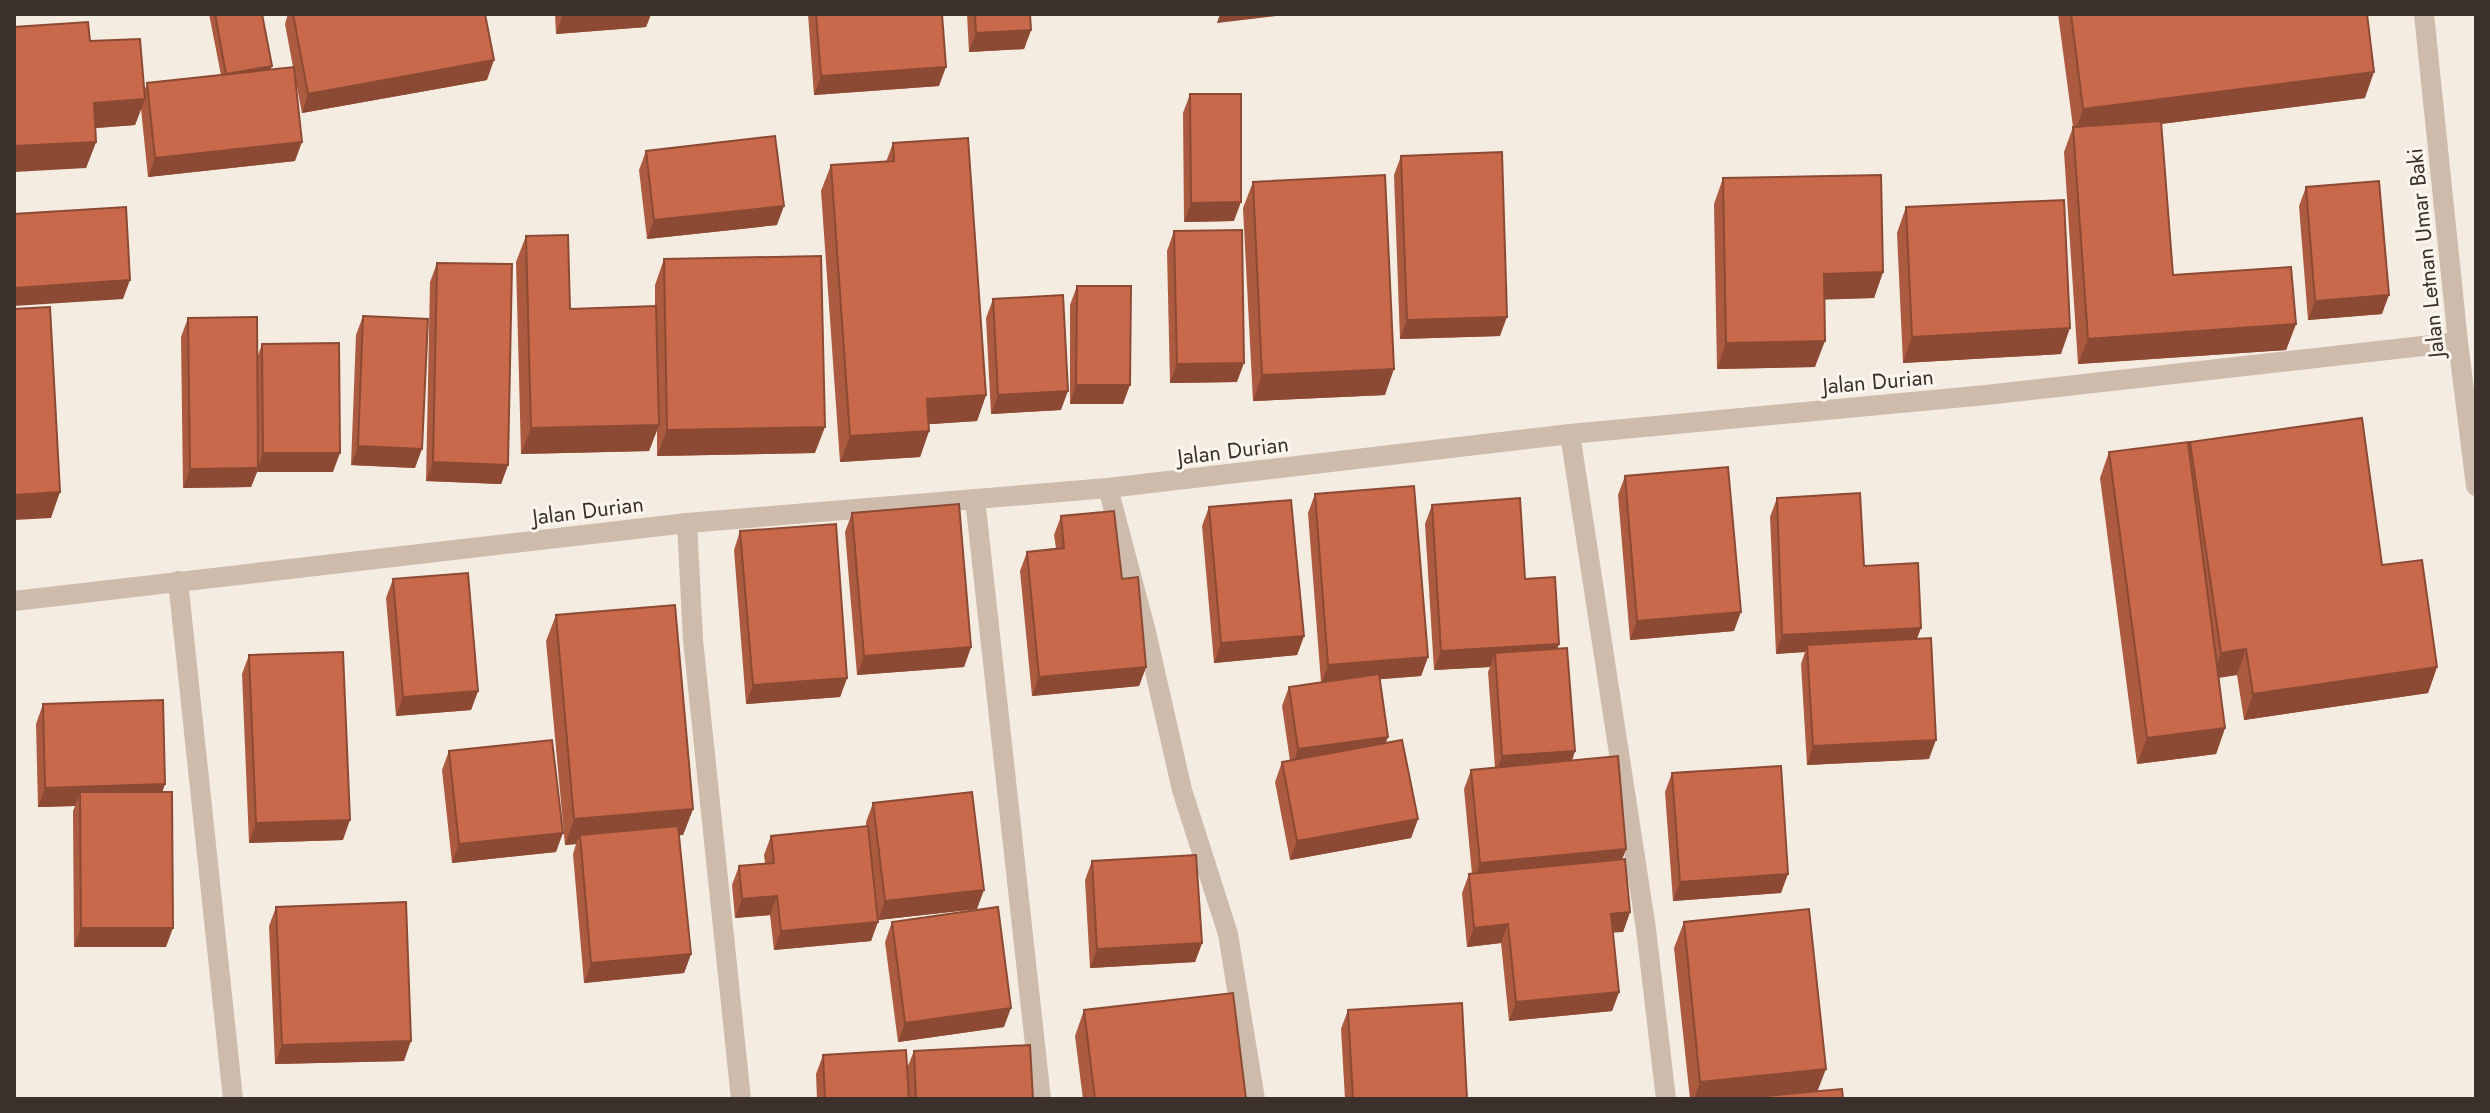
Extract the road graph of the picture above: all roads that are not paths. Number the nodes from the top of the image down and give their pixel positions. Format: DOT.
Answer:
graph roads {
  1 [pos="2424,14"];
  2 [pos="2458,342"];
  3 [pos="1570,434"];
  4 [pos="2476,486"];
  5 [pos="1108,488"];
  6 [pos="975,499"];
  7 [pos="687,523"];
  8 [pos="178,581"];
  9 [pos="14,601"];
  10 [pos="233,1099"];
  11 [pos="741,1099"];
  12 [pos="1041,1099"];
  13 [pos="1255,1099"];
  14 [pos="1666,1099"];
  1 -- 2 [label="street, Jalan Letnan Umar Baki"];
  2 -- 3 [label="street, Jalan Durian"];
  2 -- 4 [label="street, Jalan Letnan Umar Baki"];
  3 -- 5 [label="street, Jalan Durian"];
  3 -- 14 [label="street"];
  5 -- 6 [label="street, Jalan Durian"];
  5 -- 13 [label="street"];
  6 -- 7 [label="street, Jalan Durian"];
  6 -- 12 [label="street"];
  7 -- 8 [label="street, Jalan Durian"];
  7 -- 11 [label="street"];
  8 -- 9 [label="street, Jalan Durian"];
  8 -- 10 [label="street"];
}
